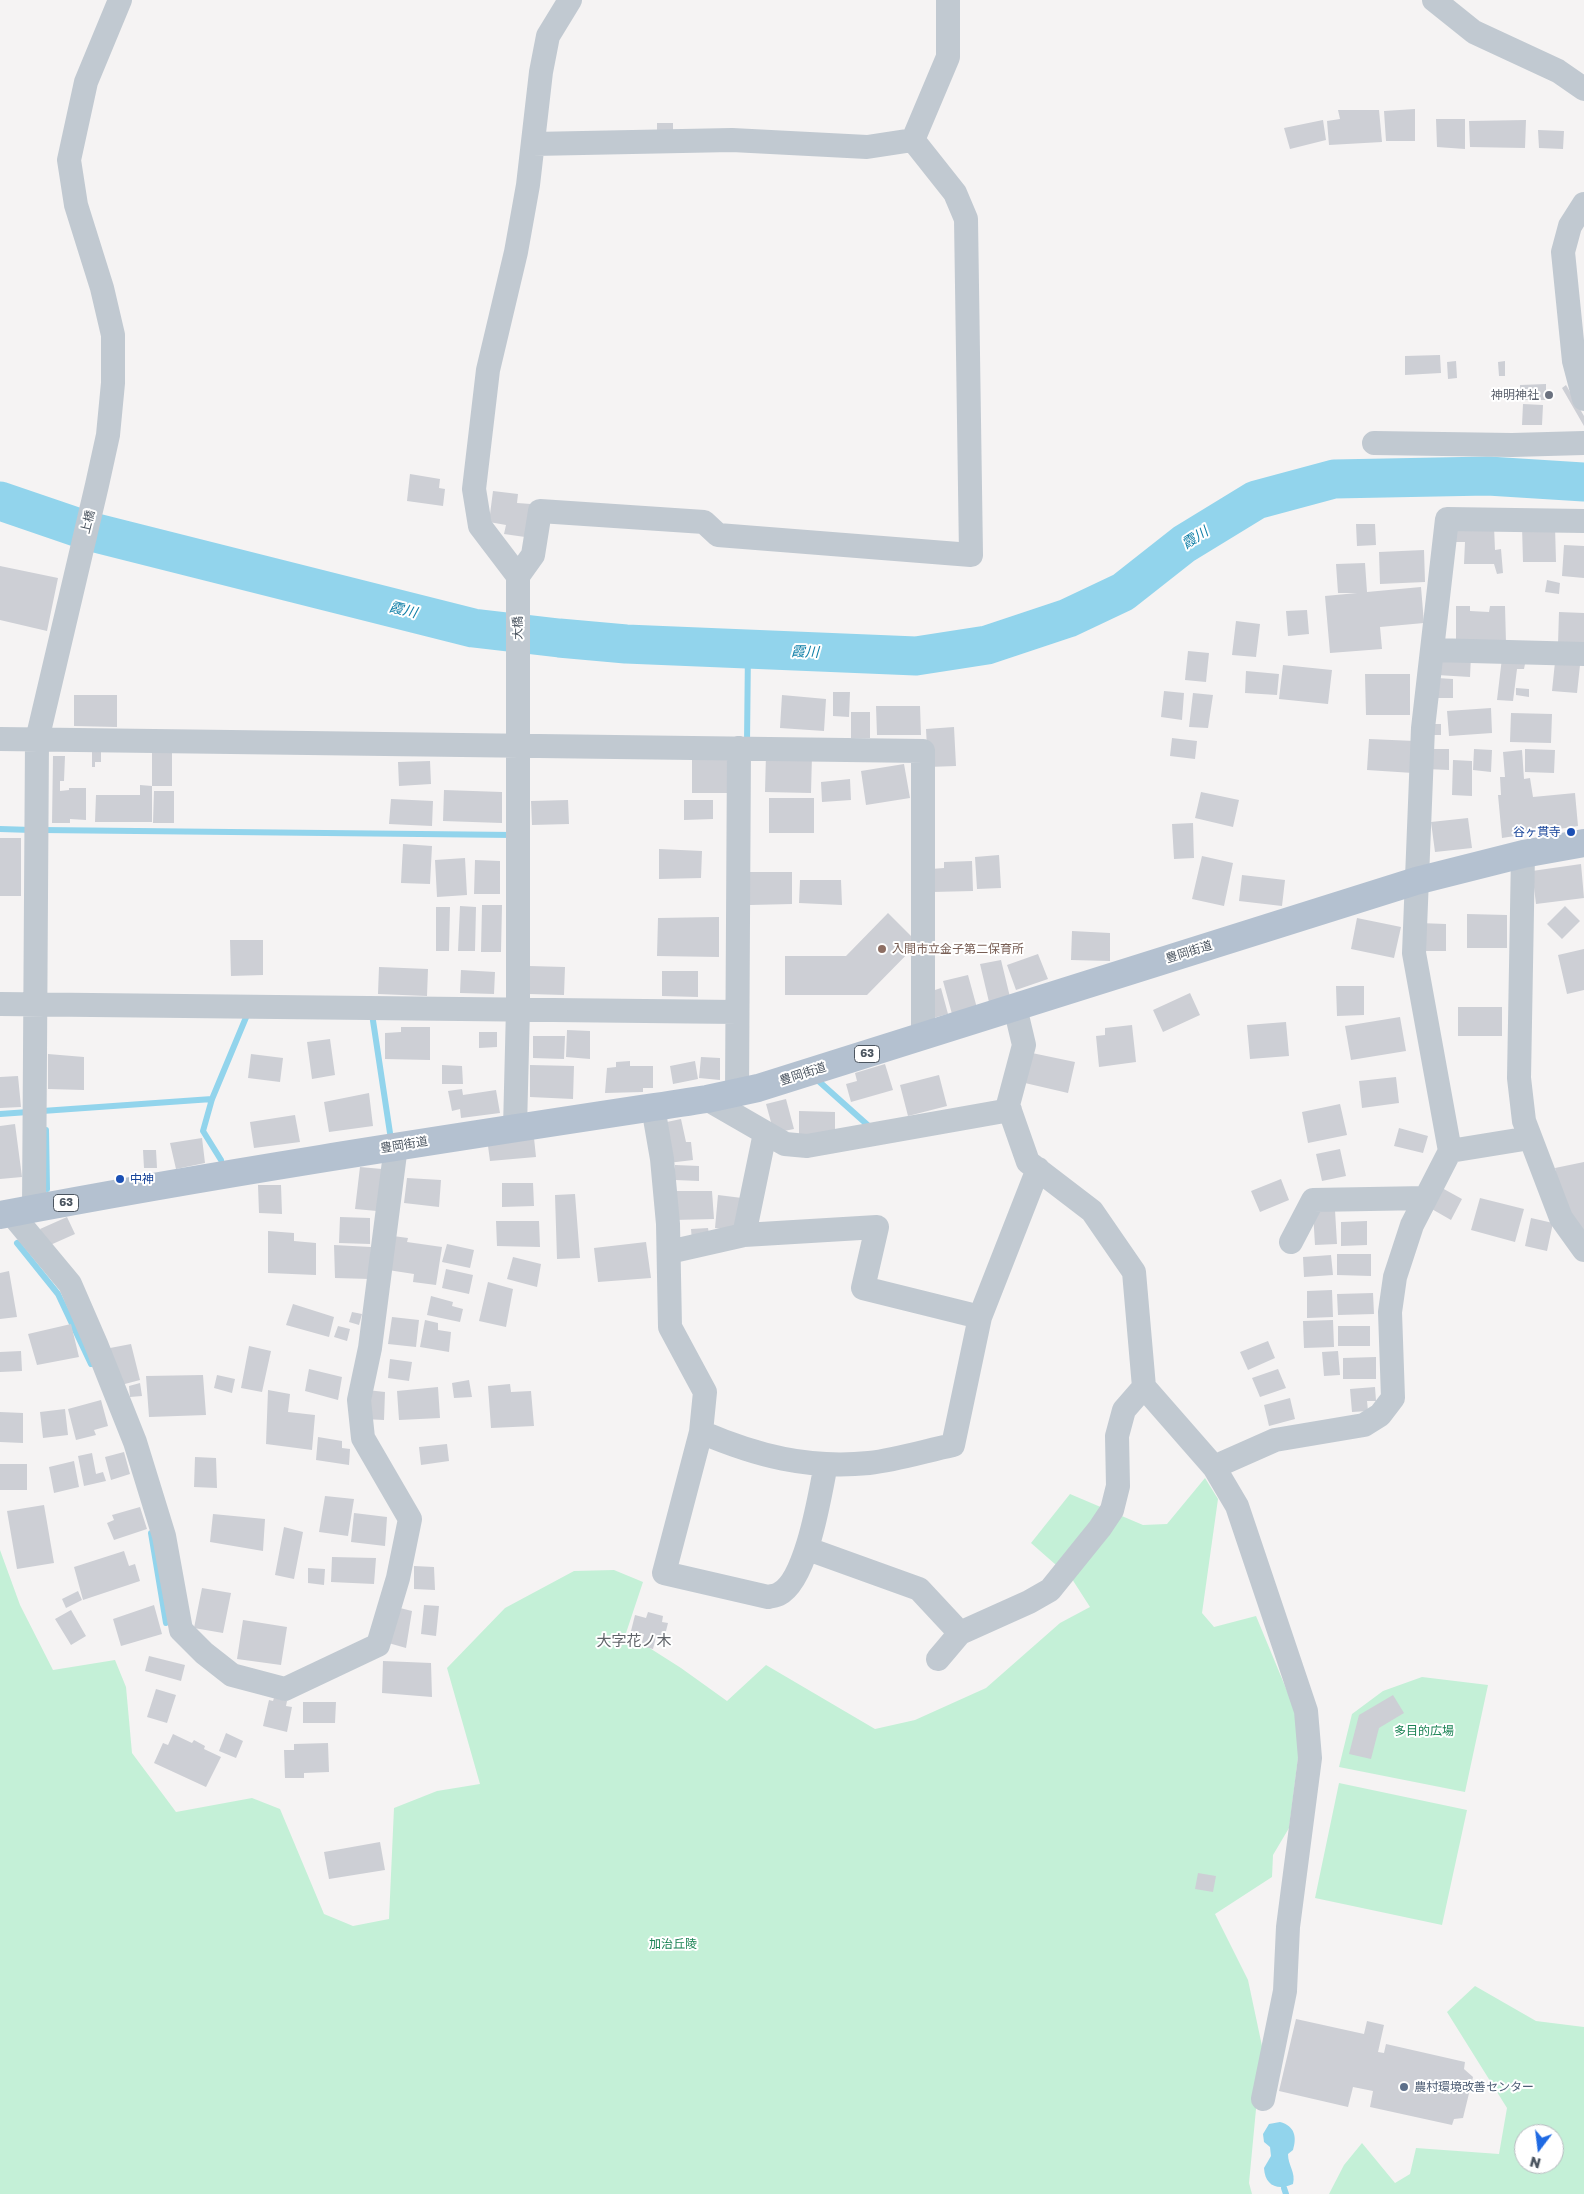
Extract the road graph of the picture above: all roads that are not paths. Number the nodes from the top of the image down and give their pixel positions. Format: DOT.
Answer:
graph roads {
  1 [pos="120,0"];
  2 [pos="570,0"];
  3 [pos="948,0"];
  4 [pos="1434,0"];
  5 [pos="1584,89"];
  6 [pos="913,140"];
  7 [pos="533,144"];
  8 [pos="1584,204"];
  9 [pos="1584,399"];
  10 [pos="1374,443"];
  11 [pos="1584,443"];
  12 [pos="1584,521"];
  13 [pos="518,584"];
  14 [pos="1432,650"];
  15 [pos="1584,654"];
  16 [pos="0,739"];
  17 [pos="37,740"];
  18 [pos="518,744"];
  19 [pos="739,748"];
  20 [pos="1584,843"];
  21 [pos="1523,854"];
  22 [pos="1416,881"];
  23 [pos="0,1004"];
  24 [pos="36,1004"];
  25 [pos="1016,1007"];
  26 [pos="518,1008"];
  27 [pos="737,1012"];
  28 [pos="923,1036"];
  29 [pos="736,1093"];
  30 [pos="707,1099"];
  31 [pos="652,1107"];
  32 [pos="1010,1110"];
  33 [pos="515,1128"];
  34 [pos="766,1133"];
  35 [pos="1530,1138"];
  36 [pos="396,1146"];
  37 [pos="1450,1151"];
  38 [pos="1038,1169"];
  39 [pos="1426,1198"];
  40 [pos="15,1212"];
  41 [pos="744,1235"];
  42 [pos="1291,1242"];
  43 [pos="1584,1250"];
  44 [pos="668,1252"];
  45 [pos="980,1317"];
  46 [pos="1144,1387"];
  47 [pos="701,1432"];
  48 [pos="826,1464"];
  49 [pos="1214,1467"];
  50 [pos="808,1549"];
  51 [pos="960,1633"];
  52 [pos="938,1659"];
  53 [pos="1262,2098"];
  1 -- 17 [label="street, 上橋"];
  2 -- 7 [label="street"];
  3 -- 6 [label="street"];
  4 -- 5 [label="street"];
  6 -- 7 [label="street"];
  6 -- 13 [label="street"];
  7 -- 13 [label="street"];
  8 -- 9 [label="street"];
  10 -- 11 [label="street"];
  12 -- 14 [label="street"];
  13 -- 18 [label="street, 大橋"];
  14 -- 15 [label="street"];
  14 -- 22 [label="street"];
  16 -- 17 [label="street"];
  17 -- 18 [label="street"];
  17 -- 24 [label="street, 上橋"];
  18 -- 19 [label="street"];
  18 -- 26 [label="street, 大橋"];
  19 -- 27 [label="street"];
  19 -- 28 [label="street"];
  20 -- 21 [label="main road, 豊岡街道 / 63"];
  21 -- 22 [label="main road, 豊岡街道 / 63"];
  21 -- 35 [label="street"];
  22 -- 25 [label="main road, 豊岡街道 / 63"];
  22 -- 37 [label="street"];
  23 -- 24 [label="street"];
  24 -- 26 [label="street"];
  24 -- 40 [label="street, 上橋"];
  25 -- 28 [label="main road, 豊岡街道 / 63"];
  25 -- 32 [label="street"];
  26 -- 27 [label="street"];
  26 -- 33 [label="street, 大橋"];
  27 -- 29 [label="street"];
  28 -- 29 [label="main road, 豊岡街道 / 63"];
  29 -- 30 [label="main road, 豊岡街道 / 63"];
  30 -- 31 [label="main road, 豊岡街道 / 63"];
  30 -- 34 [label="street"];
  31 -- 33 [label="main road, 豊岡街道 / 63"];
  31 -- 44 [label="street"];
  32 -- 34 [label="street"];
  32 -- 38 [label="street"];
  33 -- 36 [label="main road, 豊岡街道 / 63"];
  34 -- 41 [label="street"];
  35 -- 37 [label="street"];
  35 -- 43 [label="street"];
  36 -- 40 [label="main road, 豊岡街道 / 63"];
  36 -- 40 [label="street"];
  37 -- 39 [label="street"];
  38 -- 45 [label="street"];
  38 -- 46 [label="street"];
  39 -- 42 [label="street"];
  39 -- 49 [label="street"];
  41 -- 44 [label="street"];
  41 -- 45 [label="street"];
  44 -- 47 [label="street"];
  45 -- 48 [label="street"];
  46 -- 49 [label="street"];
  46 -- 51 [label="street"];
  47 -- 48 [label="street"];
  47 -- 50 [label="street"];
  48 -- 50 [label="street"];
  49 -- 53 [label="street"];
  50 -- 51 [label="street"];
  51 -- 52 [label="street"];
}
